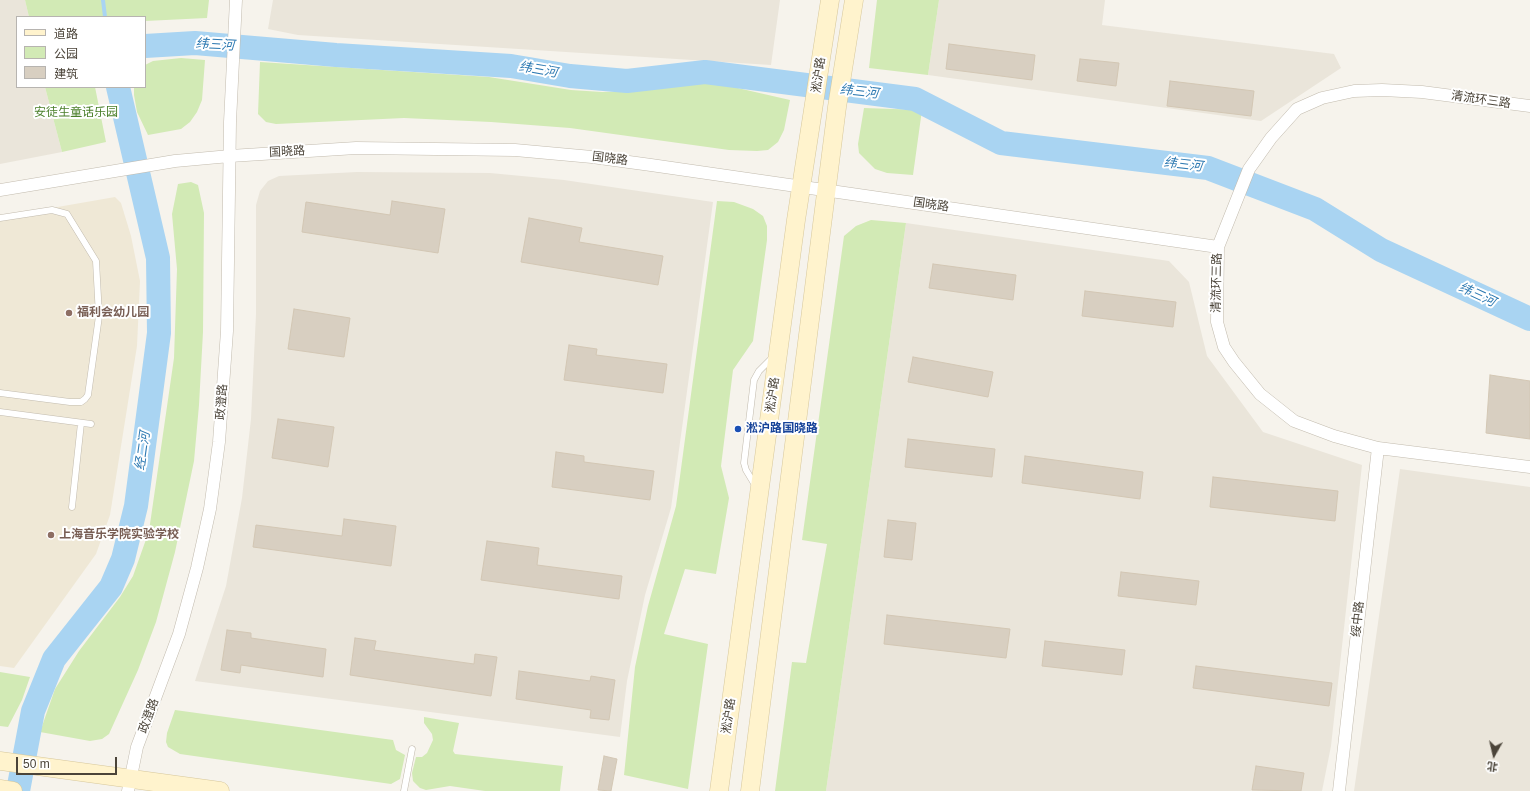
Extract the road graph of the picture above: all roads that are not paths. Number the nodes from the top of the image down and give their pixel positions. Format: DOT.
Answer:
graph roads {
  1 [pos="236,0"];
  2 [pos="830,0"];
  3 [pos="854,0"];
  4 [pos="1530,106"];
  5 [pos="230,156"];
  6 [pos="802,186"];
  7 [pos="826,189"];
  8 [pos="0,190"];
  9 [pos="0,218"];
  10 [pos="1218,247"];
  11 [pos="0,393"];
  12 [pos="0,412"];
  13 [pos="81,423"];
  14 [pos="92,424"];
  15 [pos="1378,448"];
  16 [pos="1530,467"];
  17 [pos="72,507"];
  18 [pos="412,749"];
  19 [pos="0,762"];
  20 [pos="129,784"];
  21 [pos="0,789"];
  22 [pos="13,791"];
  23 [pos="220,791"];
  24 [pos="404,791"];
  25 [pos="719,791"];
  26 [pos="750,791"];
  27 [pos="1339,791"];
  1 -- 5 [label="street, 政澄路"];
  2 -- 6 [label="main road, 淞沪路"];
  3 -- 7 [label="main road, 淞沪路"];
  4 -- 10 [label="street, 清流环三路"];
  5 -- 6 [label="street, 国晓路"];
  5 -- 8 [label="street, 国晓路"];
  5 -- 20 [label="street, 政澄路"];
  6 -- 7 [label="street, 国晓路"];
  6 -- 25 [label="main road, 淞沪路"];
  7 -- 10 [label="street, 国晓路"];
  7 -- 26 [label="main road, 淞沪路"];
  9 -- 11 [label="lane"];
  10 -- 15 [label="street, 清流环三路"];
  12 -- 13 [label="lane"];
  13 -- 14 [label="lane"];
  13 -- 17 [label="lane"];
  15 -- 16 [label="street, 清流环三路"];
  15 -- 27 [label="street, 绥中路"];
  18 -- 24 [label="lane"];
  19 -- 20 [label="main road"];
  20 -- 23 [label="main road"];
  21 -- 22 [label="main road"];
}
